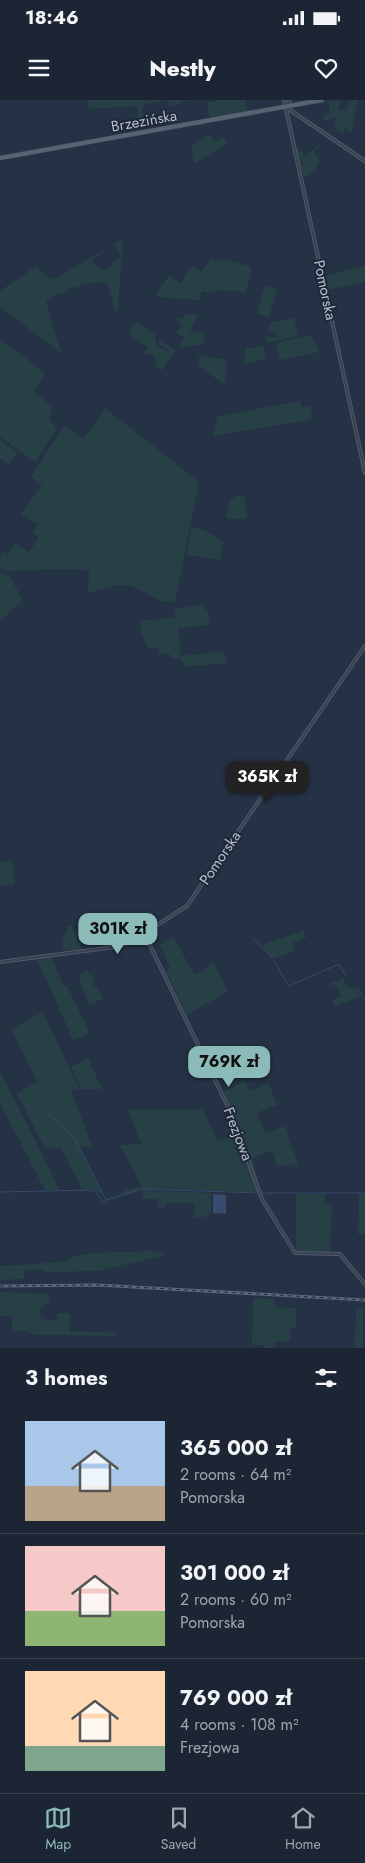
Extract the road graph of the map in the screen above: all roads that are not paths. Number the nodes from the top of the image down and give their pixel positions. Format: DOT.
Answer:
graph roads {
  1 [pos="284,100"];
  2 [pos="290,100"];
  3 [pos="322,100"];
  4 [pos="286,107"];
  5 [pos="0,158"];
  6 [pos="365,161"];
  7 [pos="365,473"];
  8 [pos="365,646"];
  9 [pos="144,933"];
  10 [pos="0,962"];
  11 [pos="365,1284"];
  1 -- 4 [label="street, Pomorska"];
  2 -- 4 [label="street"];
  3 -- 4 [label="main road, Brzezińska"];
  4 -- 5 [label="main road, Brzezińska"];
  4 -- 6 [label="street"];
  4 -- 7 [label="street, Pomorska"];
  8 -- 9 [label="street, Pomorska"];
  9 -- 10 [label="street, Pomorska"];
  9 -- 11 [label="street, Frezjowa"];
}
